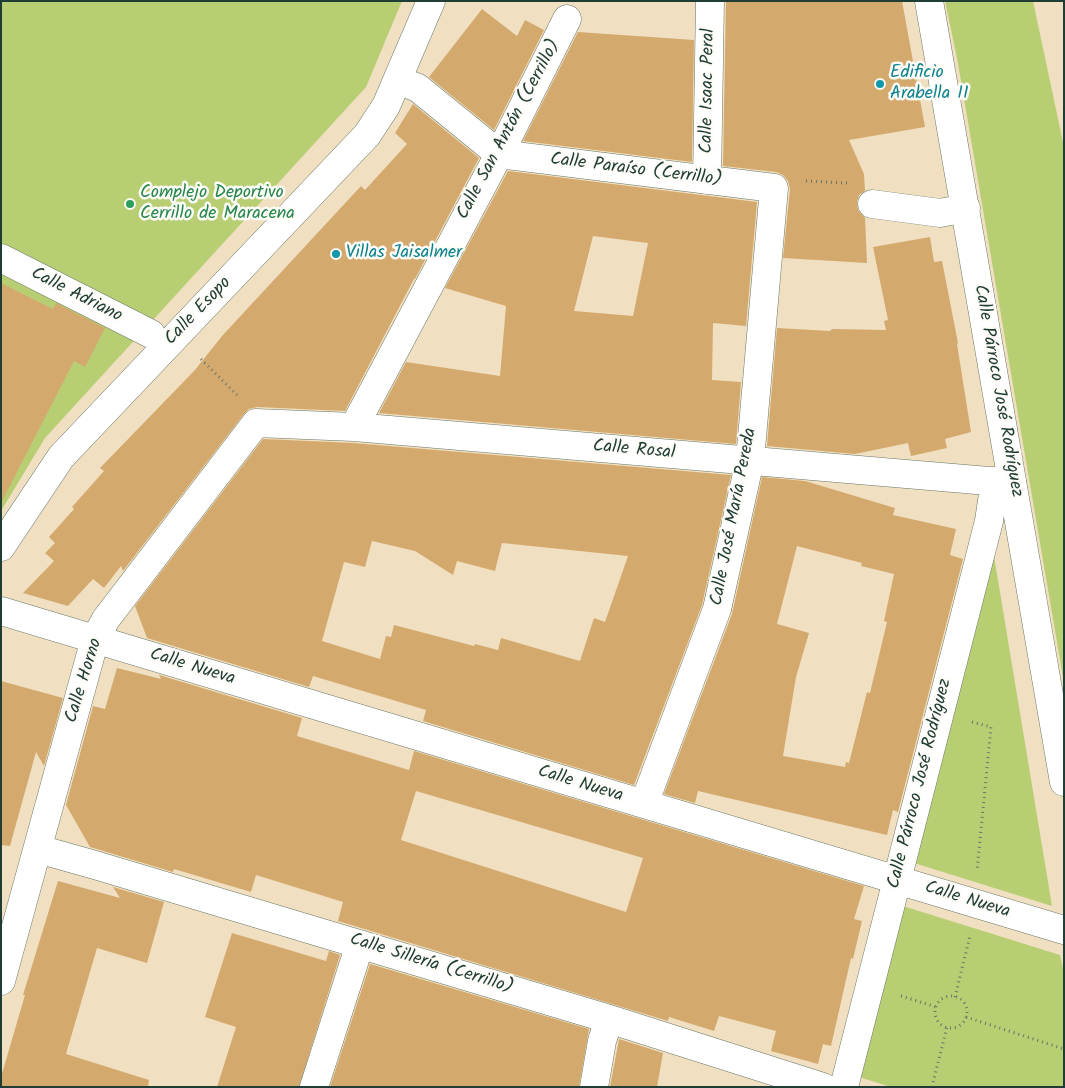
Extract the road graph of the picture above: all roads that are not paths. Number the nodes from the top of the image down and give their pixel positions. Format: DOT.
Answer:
graph roads {
  1 [pos="431,1"];
  2 [pos="710,1"];
  3 [pos="929,1"];
  4 [pos="567,19"];
  5 [pos="398,80"];
  6 [pos="499,154"];
  7 [pos="707,180"];
  8 [pos="785,184"];
  9 [pos="872,204"];
  10 [pos="966,208"];
  11 [pos="1,258"];
  12 [pos="151,334"];
  13 [pos="256,423"];
  14 [pos="354,427"];
  15 [pos="750,460"];
  16 [pos="1004,482"];
  17 [pos="1,547"];
  18 [pos="1,612"];
  19 [pos="95,639"];
  20 [pos="1064,782"];
  21 [pos="644,804"];
  22 [pos="38,849"];
  23 [pos="897,880"];
  24 [pos="1064,930"];
  25 [pos="360,944"];
  26 [pos="1,981"];
  27 [pos="609,1019"];
  28 [pos="314,1087"];
  29 [pos="594,1087"];
  30 [pos="823,1087"];
  31 [pos="844,1087"];
  1 -- 5 [label="street, Calle Esopo"];
  2 -- 7 [label="street, Calle Isaac Peral"];
  3 -- 10 [label="street, Calle Párroco José Rodríguez"];
  4 -- 6 [label="street, Calle San Antón (Cerrillo)"];
  5 -- 6 [label="street"];
  5 -- 17 [label="street, Calle Esopo"];
  6 -- 7 [label="street, Calle Paraíso (Cerrillo)"];
  6 -- 14 [label="street, Calle San Antón (Cerrillo)"];
  7 -- 8 [label="street, Calle Paraíso (Cerrillo)"];
  8 -- 15 [label="street, Calle José María Pereda"];
  9 -- 10 [label="street"];
  10 -- 16 [label="street, Calle Párroco José Rodríguez"];
  11 -- 12 [label="street, Calle Adriano"];
  13 -- 14 [label="street, Calle Rosal"];
  13 -- 19 [label="street, Calle Horno"];
  14 -- 15 [label="street, Calle Rosal"];
  15 -- 16 [label="street, Calle Rosal"];
  15 -- 21 [label="street, Calle José María Pereda"];
  16 -- 20 [label="street, Calle Párroco José Rodríguez"];
  16 -- 23 [label="street, Calle Párroco José Rodríguez"];
  18 -- 19 [label="street"];
  19 -- 21 [label="street, Calle Nueva"];
  19 -- 22 [label="street, Calle Horno"];
  21 -- 23 [label="street, Calle Nueva"];
  22 -- 25 [label="street, Calle Sillería (Cerrillo)"];
  22 -- 26 [label="street, Calle Horno"];
  23 -- 24 [label="street, Calle Nueva"];
  23 -- 31 [label="street, Calle Párroco José Rodríguez"];
  25 -- 27 [label="street, Calle Sillería (Cerrillo)"];
  25 -- 28 [label="street"];
  27 -- 29 [label="street"];
  27 -- 30 [label="street, Calle Sillería (Cerrillo)"];
}
